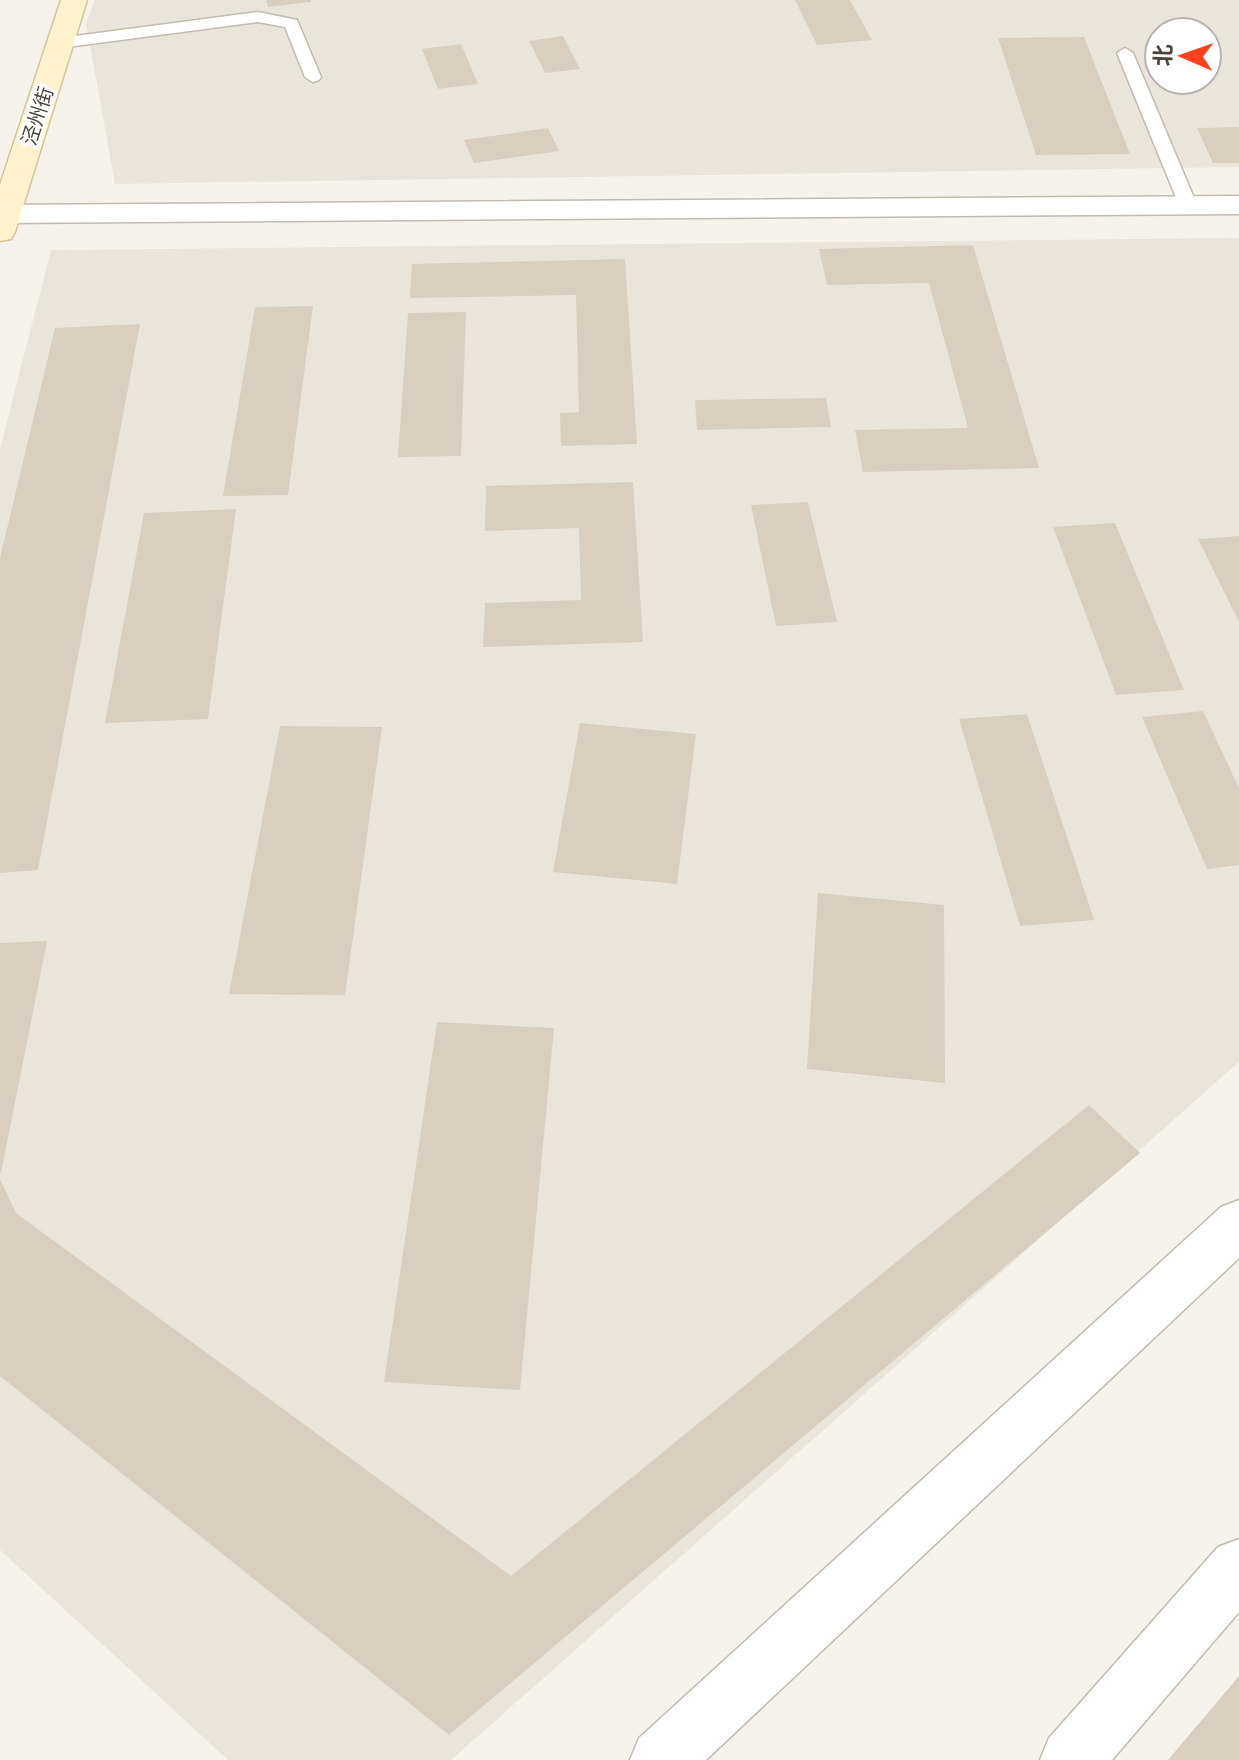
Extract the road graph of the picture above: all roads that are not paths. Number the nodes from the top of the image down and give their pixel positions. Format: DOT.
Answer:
graph roads {
  1 [pos="74,0"];
  2 [pos="60,43"];
  3 [pos="1125,53"];
  4 [pos="313,77"];
  5 [pos="1188,205"];
  6 [pos="1239,205"];
  7 [pos="2,220"];
  8 [pos="1239,1224"];
  9 [pos="1239,1568"];
  10 [pos="661,1760"];
  11 [pos="1071,1760"];
  1 -- 2 [label="main road, 泾州街"];
  2 -- 4 [label="lane"];
  2 -- 7 [label="main road, 泾州街"];
  3 -- 5 [label="lane"];
  5 -- 6 [label="street"];
  5 -- 7 [label="street"];
  8 -- 10 [label="street"];
  9 -- 11 [label="street"];
}
